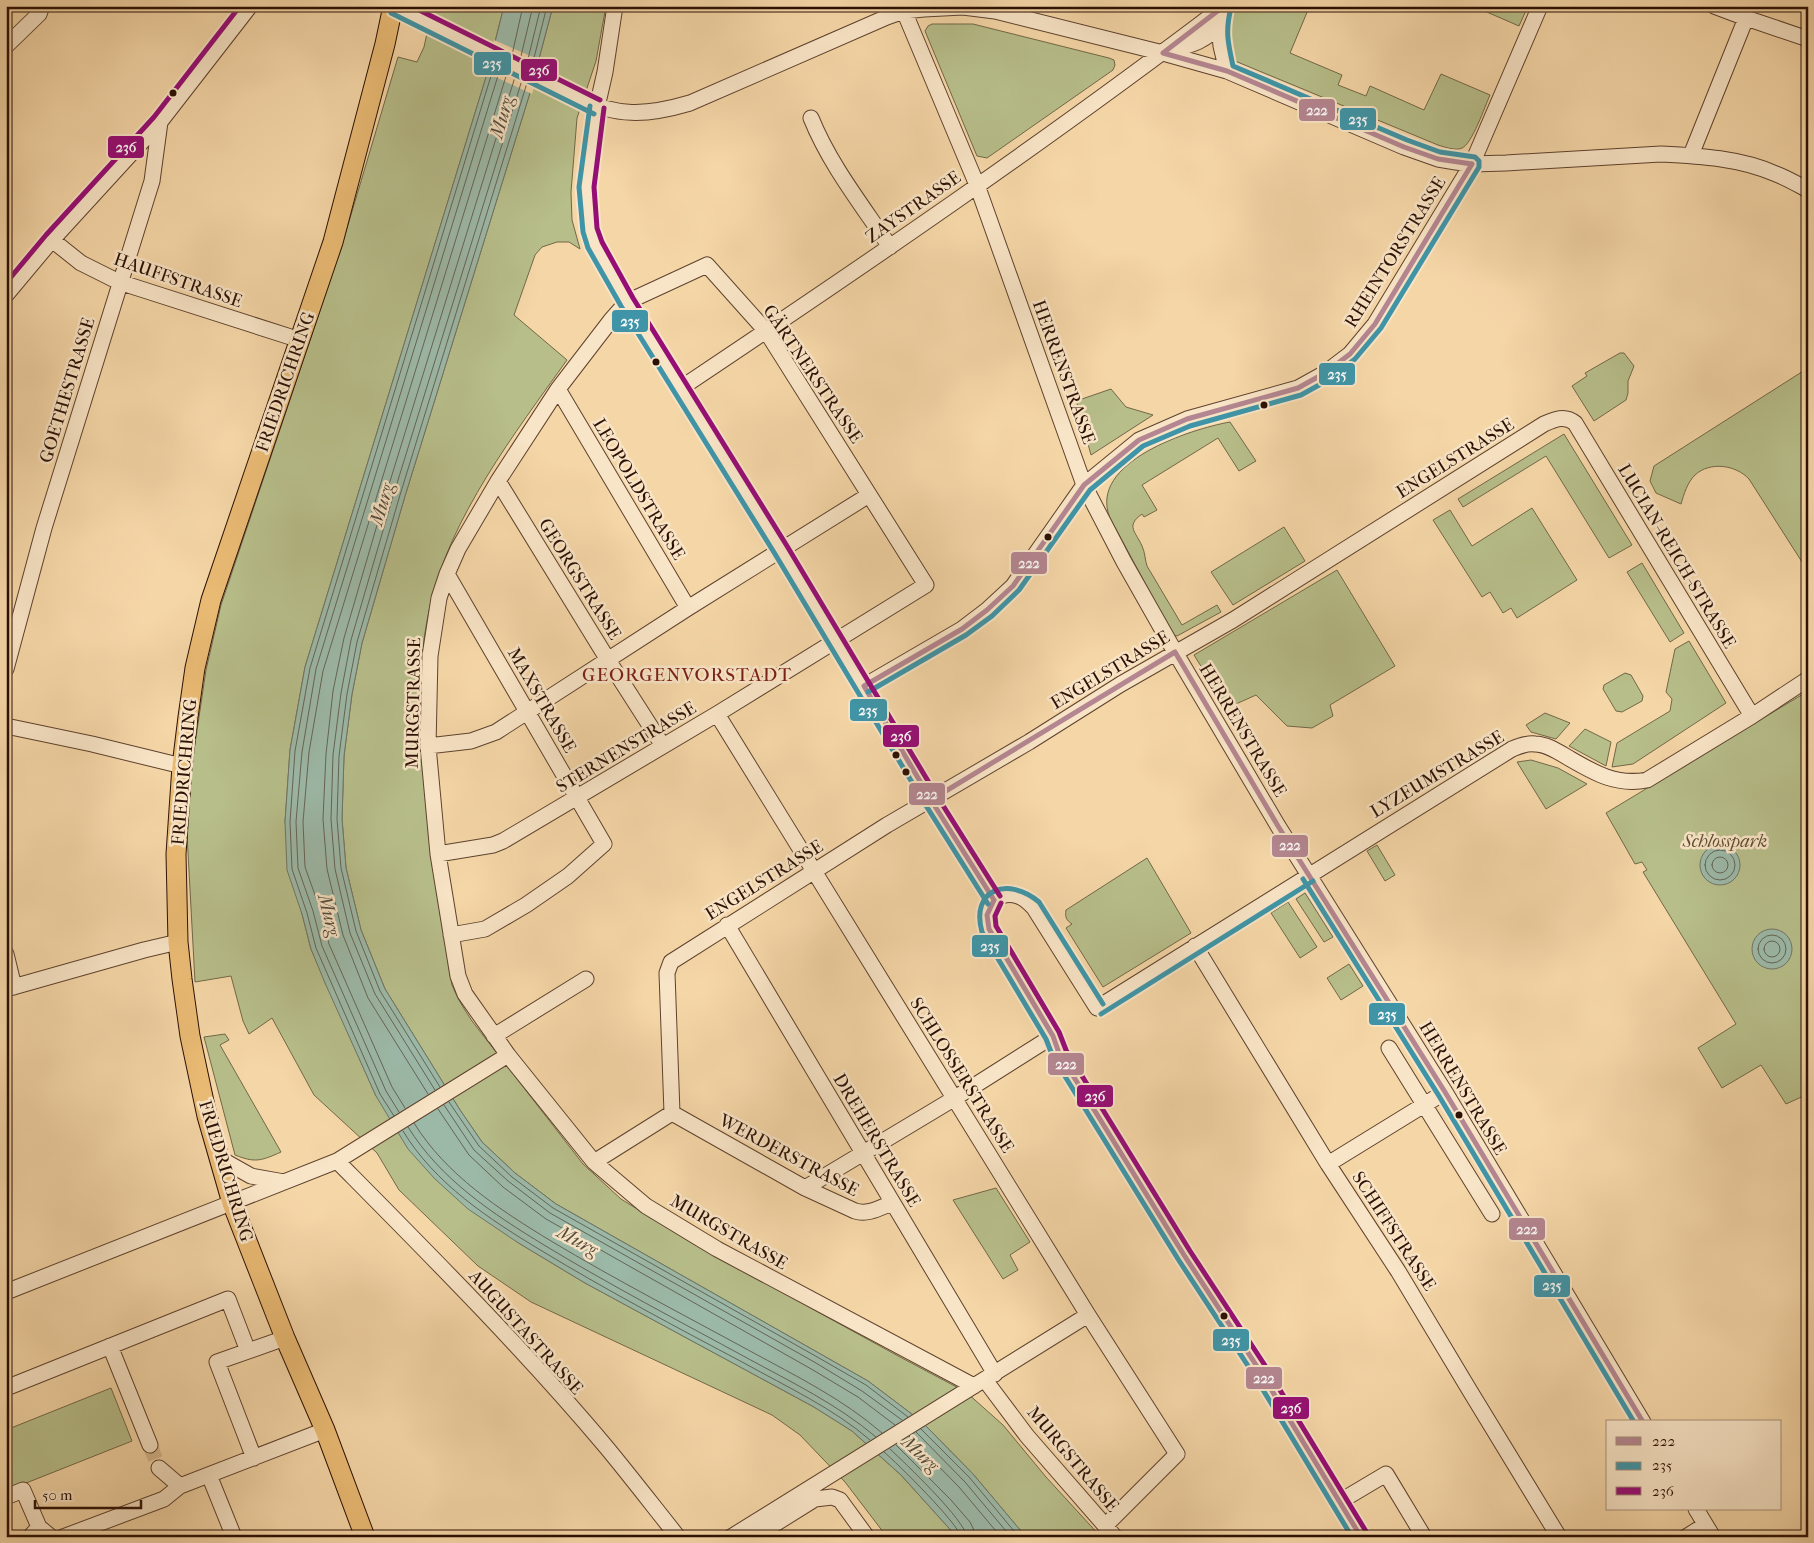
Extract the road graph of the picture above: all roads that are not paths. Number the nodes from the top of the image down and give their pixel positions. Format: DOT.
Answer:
graph roads {
  1 [pos="42,6"];
  2 [pos="250,6"];
  3 [pos="394,6"];
  4 [pos="615,6"];
  5 [pos="1224,6"];
  6 [pos="1540,6"];
  7 [pos="1714,6"];
  8 [pos="905,9"];
  9 [pos="1746,18"];
  10 [pos="1219,25"];
  11 [pos="1808,39"];
  12 [pos="6,46"];
  13 [pos="1163,53"];
  14 [pos="1227,71"];
  15 [pos="597,108"];
  16 [pos="811,118"];
  17 [pos="160,122"];
  18 [pos="1691,155"];
  19 [pos="1472,164"];
  20 [pos="977,185"];
  21 [pos="1808,190"];
  22 [pos="52,240"];
  23 [pos="890,247"];
  24 [pos="119,282"];
  25 [pos="6,295"];
  26 [pos="627,302"];
  27 [pos="766,331"];
  28 [pos="300,340"];
  29 [pos="681,388"];
  30 [pos="558,389"];
  31 [pos="1567,418"];
  32 [pos="498,481"];
  33 [pos="1084,485"];
  34 [pos="869,495"];
  35 [pos="781,550"];
  36 [pos="447,574"];
  37 [pos="926,585"];
  38 [pos="688,608"];
  39 [pos="835,640"];
  40 [pos="1175,652"];
  41 [pos="608,660"];
  42 [pos="6,669"];
  43 [pos="1808,679"];
  44 [pos="864,686"];
  45 [pos="528,712"];
  46 [pos="717,714"];
  47 [pos="1752,716"];
  48 [pos="6,726"];
  49 [pos="428,746"];
  50 [pos="663,746"];
  51 [pos="182,766"];
  52 [pos="577,798"];
  53 [pos="931,800"];
  54 [pos="438,854"];
  55 [pos="814,871"];
  56 [pos="1309,875"];
  57 [pos="994,900"];
  58 [pos="727,925"];
  59 [pos="451,935"];
  60 [pos="178,942"];
  61 [pos="1195,946"];
  62 [pos="6,954"];
  63 [pos="586,979"];
  64 [pos="10,988"];
  65 [pos="494,1036"];
  66 [pos="1389,1048"];
  67 [pos="508,1056"];
  68 [pos="1445,1092"];
  69 [pos="954,1098"];
  70 [pos="1425,1106"];
  71 [pos="672,1113"];
  72 [pos="862,1152"];
  73 [pos="219,1158"];
  74 [pos="337,1161"];
  75 [pos="594,1162"];
  76 [pos="1328,1164"];
  77 [pos="284,1182"];
  78 [pos="805,1188"];
  79 [pos="232,1203"];
  80 [pos="893,1206"];
  81 [pos="1492,1214"];
  82 [pos="6,1292"];
  83 [pos="1088,1315"];
  84 [pos="284,1338"];
  85 [pos="110,1346"];
  86 [pos="248,1350"];
  87 [pos="985,1380"];
  88 [pos="6,1388"];
  89 [pos="1642,1420"];
  90 [pos="325,1430"];
  91 [pos="150,1445"];
  92 [pos="254,1458"];
  93 [pos="159,1468"];
  94 [pos="209,1475"];
  95 [pos="180,1486"];
  96 [pos="6,1497"];
  97 [pos="1697,1510"];
  98 [pos="1110,1531"];
  99 [pos="1709,1531"];
  100 [pos="34,1532"];
  101 [pos="52,1537"];
  102 [pos="63,1537"];
  103 [pos="234,1537"];
  104 [pos="365,1537"];
  105 [pos="678,1537"];
  106 [pos="731,1537"];
  107 [pos="754,1537"];
  108 [pos="867,1537"];
  109 [pos="1361,1537"];
  110 [pos="1424,1537"];
  111 [pos="1560,1537"];
  112 [pos="1686,1537"];
  1 -- 12 [label="street"];
  2 -- 17 [label="street"];
  3 -- 15 [label="street"];
  3 -- 28 [label="main road, FRIEDRICHRING"];
  4 -- 15 [label="street"];
  5 -- 10 [label="street, ZAYSTRASSE"];
  5 -- 13 [label="street, ZAYSTRASSE"];
  6 -- 19 [label="street, RHEINTORSTRASSE"];
  7 -- 9 [label="street"];
  8 -- 13 [label="street"];
  8 -- 15 [label="street"];
  8 -- 20 [label="street, HERRENSTRASSE"];
  9 -- 11 [label="street"];
  9 -- 18 [label="street"];
  10 -- 13 [label="street, ZAYSTRASSE"];
  10 -- 14 [label="street"];
  13 -- 14 [label="street"];
  13 -- 20 [label="street, ZAYSTRASSE"];
  14 -- 19 [label="street"];
  15 -- 26 [label="street"];
  16 -- 23 [label="street"];
  17 -- 22 [label="street"];
  17 -- 24 [label="street, GOETHESTRASSE"];
  18 -- 19 [label="street"];
  18 -- 21 [label="street"];
  19 -- 33 [label="street, RHEINTORSTRASSE"];
  20 -- 23 [label="street, ZAYSTRASSE"];
  20 -- 33 [label="street, HERRENSTRASSE"];
  22 -- 24 [label="street, HAUFFSTRASSE"];
  22 -- 25 [label="street"];
  23 -- 27 [label="street, ZAYSTRASSE"];
  24 -- 28 [label="street, HAUFFSTRASSE"];
  24 -- 42 [label="street, GOETHESTRASSE"];
  26 -- 27 [label="street, GÄRTNERSTRASSE"];
  26 -- 29 [label="street"];
  26 -- 30 [label="street, MURGSTRASSE"];
  27 -- 29 [label="street, ZAYSTRASSE"];
  27 -- 34 [label="street, GÄRTNERSTRASSE"];
  28 -- 51 [label="main road, FRIEDRICHRING"];
  29 -- 35 [label="street"];
  30 -- 32 [label="street, MURGSTRASSE"];
  30 -- 38 [label="street, LEOPOLDSTRASSE"];
  31 -- 40 [label="street, ENGELSTRASSE"];
  31 -- 47 [label="street, LUCIAN-REICH-STRASSE"];
  32 -- 36 [label="street, MURGSTRASSE"];
  32 -- 41 [label="street, GEORGSTRASSE"];
  33 -- 40 [label="street, HERRENSTRASSE"];
  33 -- 44 [label="street, RHEINTORSTRASSE"];
  34 -- 35 [label="street"];
  34 -- 37 [label="street, GÄRTNERSTRASSE"];
  35 -- 38 [label="street"];
  35 -- 39 [label="street"];
  36 -- 45 [label="street, MAXSTRASSE"];
  36 -- 49 [label="street, MURGSTRASSE"];
  37 -- 39 [label="street, STERNENSTRASSE"];
  38 -- 41 [label="street"];
  39 -- 44 [label="street"];
  39 -- 46 [label="street, STERNENSTRASSE"];
  40 -- 53 [label="street, ENGELSTRASSE"];
  40 -- 56 [label="street, HERRENSTRASSE"];
  41 -- 45 [label="street"];
  41 -- 50 [label="street, GEORGSTRASSE"];
  43 -- 47 [label="street, LYZEUMSTRASSE"];
  44 -- 53 [label="street"];
  45 -- 49 [label="street"];
  45 -- 52 [label="street, MAXSTRASSE"];
  46 -- 50 [label="street, STERNENSTRASSE"];
  46 -- 55 [label="street, SCHLOSSERSTRASSE"];
  47 -- 56 [label="street, LYZEUMSTRASSE"];
  48 -- 51 [label="street"];
  49 -- 54 [label="street, MURGSTRASSE"];
  50 -- 52 [label="street, STERNENSTRASSE"];
  51 -- 60 [label="main road, FRIEDRICHRING"];
  52 -- 54 [label="street, STERNENSTRASSE"];
  52 -- 59 [label="street, MAXSTRASSE"];
  53 -- 55 [label="street, ENGELSTRASSE"];
  53 -- 57 [label="street"];
  54 -- 59 [label="street, MURGSTRASSE"];
  55 -- 58 [label="street, ENGELSTRASSE"];
  55 -- 69 [label="street, SCHLOSSERSTRASSE"];
  56 -- 61 [label="street, LYZEUMSTRASSE"];
  56 -- 68 [label="street, HERRENSTRASSE"];
  57 -- 61 [label="street, LYZEUMSTRASSE"];
  57 -- 69 [label="street"];
  58 -- 71 [label="street, ENGELSTRASSE"];
  58 -- 72 [label="street, DREHERSTRASSE"];
  59 -- 65 [label="street, MURGSTRASSE"];
  60 -- 64 [label="street"];
  60 -- 73 [label="main road, FRIEDRICHRING"];
  61 -- 76 [label="street, SCHIFFSTRASSE"];
  62 -- 64 [label="street"];
  63 -- 65 [label="street"];
  65 -- 67 [label="street, MURGSTRASSE"];
  66 -- 70 [label="street"];
  67 -- 74 [label="street"];
  67 -- 75 [label="street, MURGSTRASSE"];
  68 -- 70 [label="street"];
  68 -- 89 [label="street, HERRENSTRASSE"];
  69 -- 72 [label="street"];
  69 -- 83 [label="street, SCHLOSSERSTRASSE"];
  70 -- 76 [label="street"];
  70 -- 81 [label="street"];
  71 -- 75 [label="street"];
  71 -- 78 [label="street, WERDERSTRASSE"];
  72 -- 78 [label="street"];
  72 -- 80 [label="street, DREHERSTRASSE"];
  73 -- 77 [label="street"];
  73 -- 79 [label="main road, FRIEDRICHRING"];
  74 -- 77 [label="street"];
  74 -- 105 [label="street, AUGUSTASTRASSE"];
  75 -- 87 [label="street, MURGSTRASSE"];
  76 -- 111 [label="street, SCHIFFSTRASSE"];
  77 -- 79 [label="street"];
  78 -- 80 [label="street, WERDERSTRASSE"];
  79 -- 82 [label="street"];
  79 -- 84 [label="main road, FRIEDRICHRING"];
  80 -- 87 [label="street, DREHERSTRASSE"];
  83 -- 87 [label="street"];
  83 -- 98 [label="street, SCHLOSSERSTRASSE"];
  84 -- 86 [label="street"];
  84 -- 90 [label="main road, FRIEDRICHRING"];
  85 -- 86 [label="street"];
  85 -- 88 [label="street"];
  85 -- 91 [label="street"];
  86 -- 92 [label="street"];
  87 -- 98 [label="street, MURGSTRASSE"];
  87 -- 106 [label="street"];
  90 -- 92 [label="street"];
  90 -- 104 [label="main road, FRIEDRICHRING"];
  92 -- 94 [label="street"];
  93 -- 95 [label="street"];
  94 -- 95 [label="street"];
  94 -- 103 [label="street"];
  95 -- 102 [label="street"];
  96 -- 100 [label="street"];
  97 -- 99 [label="street"];
  99 -- 112 [label="street"];
  100 -- 101 [label="street"];
  107 -- 108 [label="street"];
  109 -- 110 [label="street"];
}
